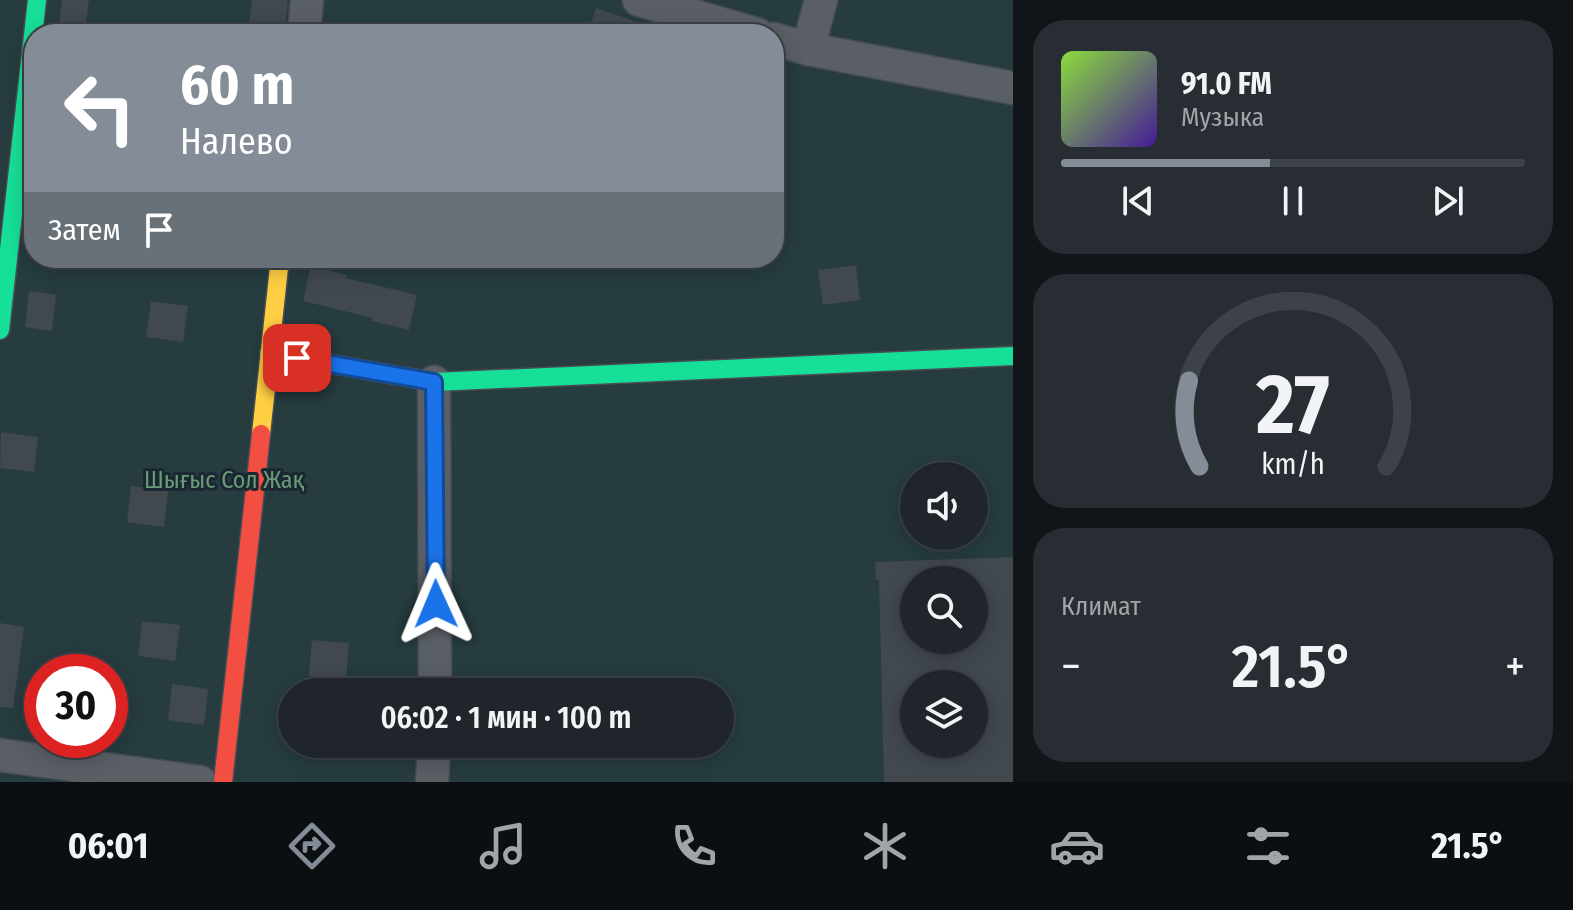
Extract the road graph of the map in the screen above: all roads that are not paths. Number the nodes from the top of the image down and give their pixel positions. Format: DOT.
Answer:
graph roads {
  1 [pos="37,0"];
  2 [pos="307,0"];
  3 [pos="639,0"];
  4 [pos="821,0"];
  5 [pos="34,24"];
  6 [pos="305,24"];
  7 [pos="722,24"];
  8 [pos="784,42"];
  9 [pos="808,49"];
  10 [pos="1013,88"];
  11 [pos="24,116"];
  12 [pos="279,268"];
  13 [pos="0,330"];
  14 [pos="269,353"];
  15 [pos="1013,356"];
  16 [pos="434,382"];
  17 [pos="435,678"];
  18 [pos="0,755"];
  19 [pos="433,758"];
  20 [pos="200,782"];
  21 [pos="223,782"];
  22 [pos="432,782"];
  1 -- 5 [label="street"];
  2 -- 6 [label="street"];
  3 -- 7 [label="street"];
  4 -- 9 [label="street"];
  8 -- 9 [label="street"];
  9 -- 10 [label="street"];
  11 -- 13 [label="street"];
  12 -- 14 [label="street"];
  14 -- 16 [label="street"];
  14 -- 21 [label="street"];
  15 -- 16 [label="street"];
  16 -- 17 [label="street"];
  18 -- 20 [label="street"];
  19 -- 22 [label="street"];
}
